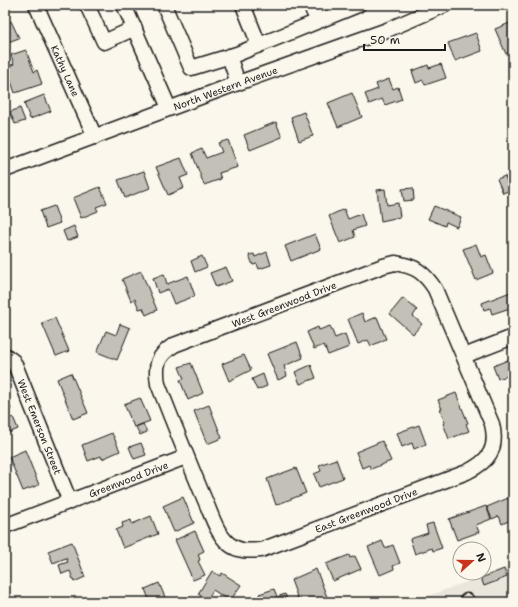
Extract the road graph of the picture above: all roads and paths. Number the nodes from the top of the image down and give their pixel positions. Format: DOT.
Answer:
graph roads {
  1 [pos="36,5"];
  2 [pos="88,5"];
  3 [pos="124,5"];
  4 [pos="164,5"];
  5 [pos="243,5"];
  6 [pos="310,5"];
  7 [pos="358,5"];
  8 [pos="445,5"];
  9 [pos="318,21"];
  10 [pos="135,28"];
  11 [pos="259,45"];
  12 [pos="229,56"];
  13 [pos="238,83"];
  14 [pos="169,108"];
  15 [pos="94,137"];
  16 [pos="5,170"];
  17 [pos="513,337"];
  18 [pos="5,355"];
  19 [pos="464,356"];
  20 [pos="186,457"];
  21 [pos="70,502"];
  22 [pos="5,526"];
  1 -- 15 [label="street, Kathy Lane"];
  2 -- 10 [label="street"];
  3 -- 10 [label="street"];
  4 -- 12 [label="street"];
  5 -- 11 [label="street"];
  6 -- 9 [label="street"];
  7 -- 9 [label="street"];
  8 -- 13 [label="street, North Western Avenue"];
  9 -- 11 [label="street"];
  10 -- 14 [label="street"];
  11 -- 12 [label="street"];
  12 -- 13 [label="street"];
  13 -- 14 [label="street, North Western Avenue"];
  14 -- 15 [label="street, North Western Avenue"];
  15 -- 16 [label="street, North Western Avenue"];
  17 -- 19 [label="street"];
  18 -- 21 [label="street, West Emerson Street"];
  19 -- 20 [label="street, West Greenwood Drive"];
  19 -- 20 [label="street, East Greenwood Drive"];
  20 -- 21 [label="street, Greenwood Drive"];
  21 -- 22 [label="street, Greenwood Drive"];
}
